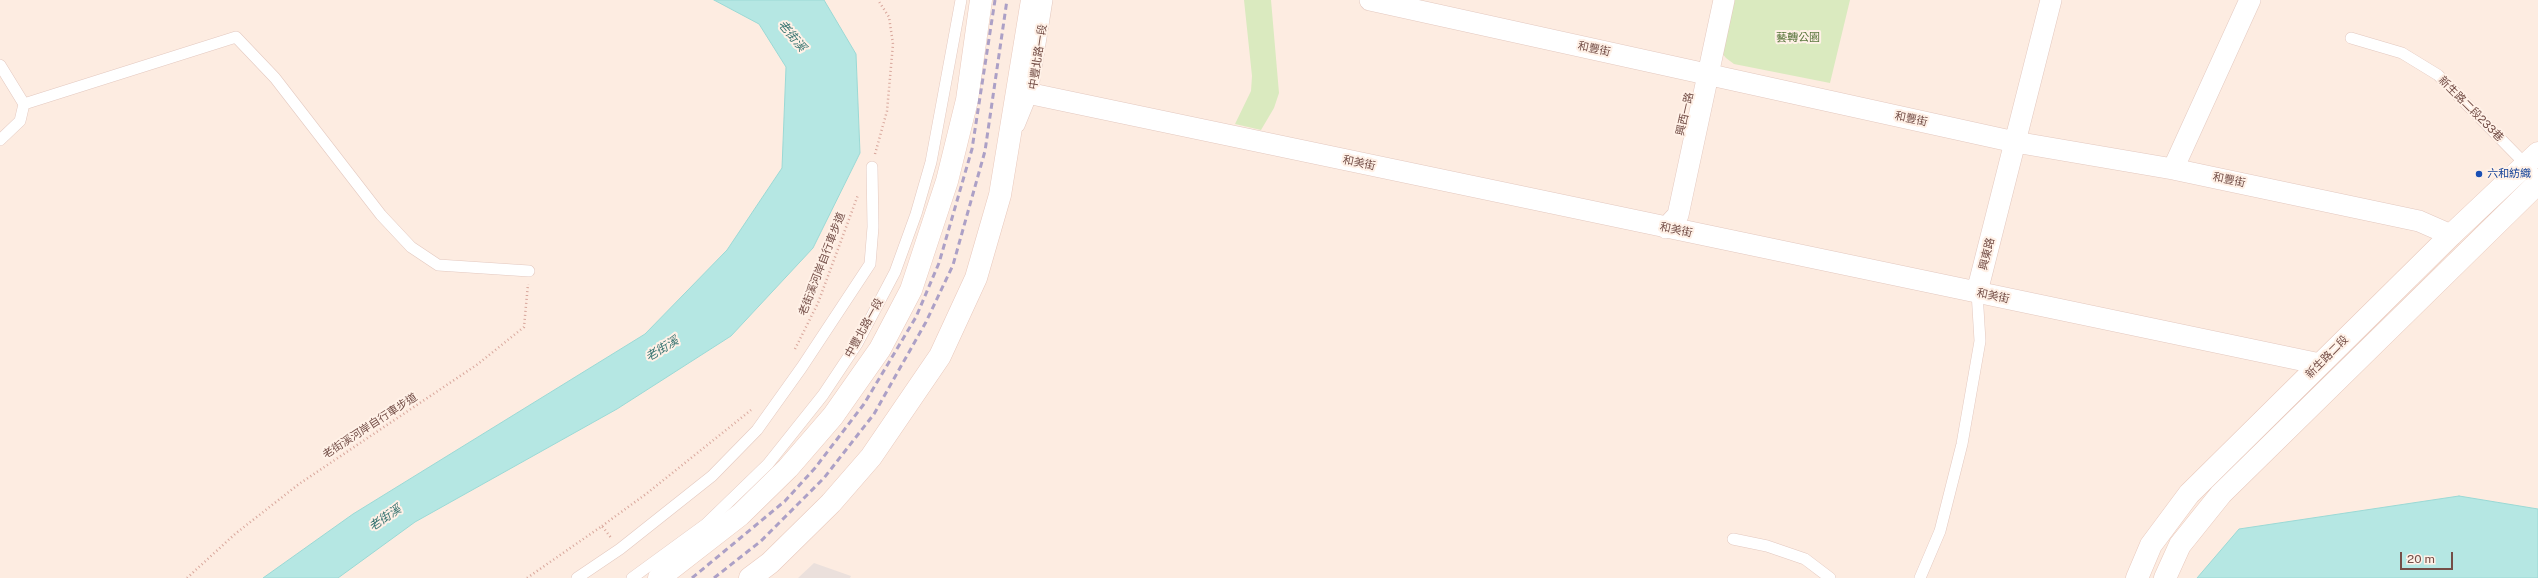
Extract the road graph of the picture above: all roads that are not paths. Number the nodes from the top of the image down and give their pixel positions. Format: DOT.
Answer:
graph roads {
  1 [pos="961,0"];
  2 [pos="981,0"];
  3 [pos="1032,0"];
  4 [pos="1047,0"];
  5 [pos="1370,0"];
  6 [pos="1710,0"];
  7 [pos="1724,0"];
  8 [pos="2051,0"];
  9 [pos="2250,0"];
  10 [pos="2351,38"];
  11 [pos="0,64"];
  12 [pos="1701,73"];
  13 [pos="1032,94"];
  14 [pos="24,104"];
  15 [pos="0,140"];
  16 [pos="2014,142"];
  17 [pos="1007,158"];
  18 [pos="2534,165"];
  19 [pos="872,167"];
  20 [pos="2173,169"];
  21 [pos="2538,183"];
  22 [pos="1666,228"];
  23 [pos="2451,235"];
  24 [pos="529,271"];
  25 [pos="1978,292"];
  26 [pos="2320,364"];
  27 [pos="1733,539"];
  28 [pos="577,578"];
  29 [pos="632,578"];
  30 [pos="659,578"];
  31 [pos="750,578"];
  32 [pos="1830,578"];
  33 [pos="1920,578"];
  34 [pos="2137,578"];
  35 [pos="2164,578"];
  1 -- 29 [label="lane, 中豐北路一段"];
  2 -- 30 [label="main road, 中豐北路一段"];
  3 -- 17 [label="main road, 中豐北路一段"];
  4 -- 13 [label="lane, 中豐北路一段"];
  5 -- 12 [label="street, 和豐街"];
  6 -- 12 [label="street, 興西一路"];
  7 -- 12 [label="street"];
  8 -- 16 [label="street, 興東路"];
  9 -- 20 [label="street"];
  10 -- 18 [label="lane, 新生路二段233巷"];
  11 -- 14 [label="lane"];
  12 -- 16 [label="street, 和豐街"];
  12 -- 22 [label="street, 興西一路"];
  13 -- 17 [label="lane, 中豐北路一段"];
  13 -- 22 [label="street, 和美街"];
  14 -- 15 [label="lane"];
  14 -- 24 [label="lane"];
  16 -- 20 [label="street, 和豐街"];
  16 -- 25 [label="street, 興東路"];
  17 -- 31 [label="main road, 中豐北路一段"];
  18 -- 23 [label="main road, 新生路二段"];
  19 -- 28 [label="lane"];
  20 -- 23 [label="street, 和豐街"];
  21 -- 35 [label="main road, 新生路二段"];
  22 -- 25 [label="street, 和美街"];
  23 -- 26 [label="main road, 新生路二段"];
  25 -- 26 [label="street, 和美街"];
  25 -- 33 [label="lane, 興東路"];
  26 -- 34 [label="main road, 新生路二段"];
  27 -- 32 [label="lane"];
}
